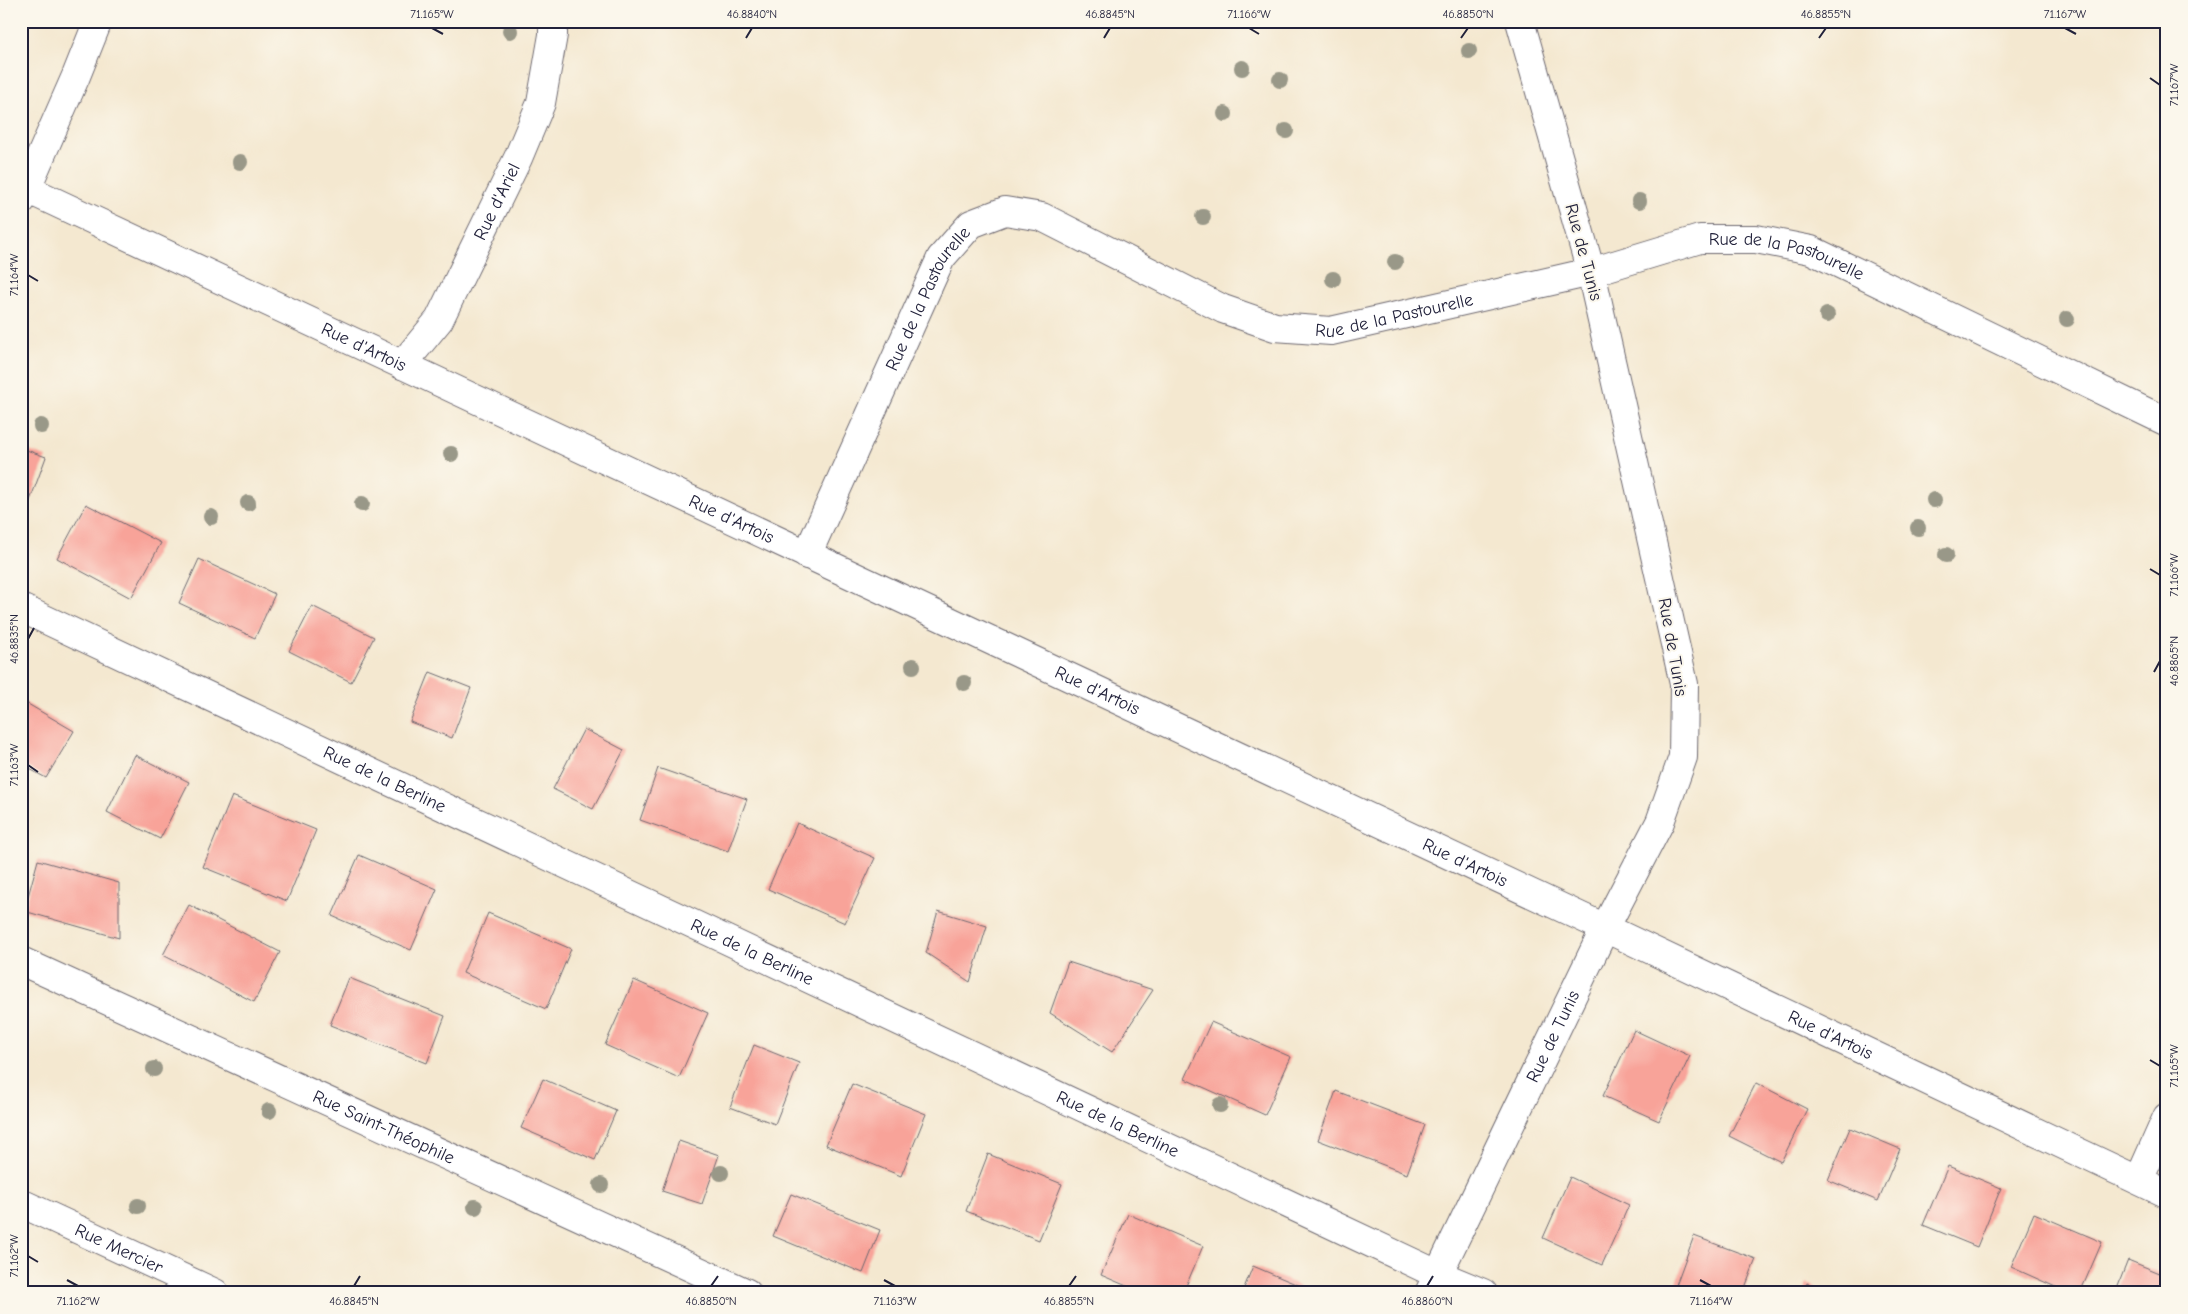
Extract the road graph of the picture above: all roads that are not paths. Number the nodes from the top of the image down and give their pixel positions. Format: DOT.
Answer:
graph roads {
  1 [pos="98,21"];
  2 [pos="553,21"];
  3 [pos="1520,21"];
  4 [pos="24,195"];
  5 [pos="1591,272"];
  6 [pos="402,366"];
  7 [pos="2167,422"];
  8 [pos="807,555"];
  9 [pos="21,608"];
  10 [pos="1605,928"];
  11 [pos="21,961"];
  12 [pos="2167,1117"];
  13 [pos="2139,1180"];
  14 [pos="2167,1194"];
  15 [pos="21,1203"];
  16 [pos="1433,1283"];
  17 [pos="215,1293"];
  18 [pos="747,1293"];
  19 [pos="1483,1293"];
  1 -- 4 [label="street"];
  2 -- 6 [label="street, Rue d'Ariel"];
  3 -- 5 [label="street, Rue de Tunis"];
  4 -- 6 [label="street, Rue d'Artois"];
  5 -- 7 [label="street, Rue de la Pastourelle"];
  5 -- 8 [label="street, Rue de la Pastourelle"];
  5 -- 10 [label="street, Rue de Tunis"];
  6 -- 8 [label="street, Rue d'Artois"];
  8 -- 10 [label="street, Rue d'Artois"];
  9 -- 16 [label="street, Rue de la Berline"];
  10 -- 13 [label="street, Rue d'Artois"];
  10 -- 16 [label="street, Rue de Tunis"];
  11 -- 18 [label="street, Rue Saint-Théophile"];
  12 -- 13 [label="street"];
  13 -- 14 [label="street, Rue d'Artois"];
  15 -- 17 [label="street, Rue Mercier"];
  16 -- 19 [label="street, Rue de la Berline"];
}
